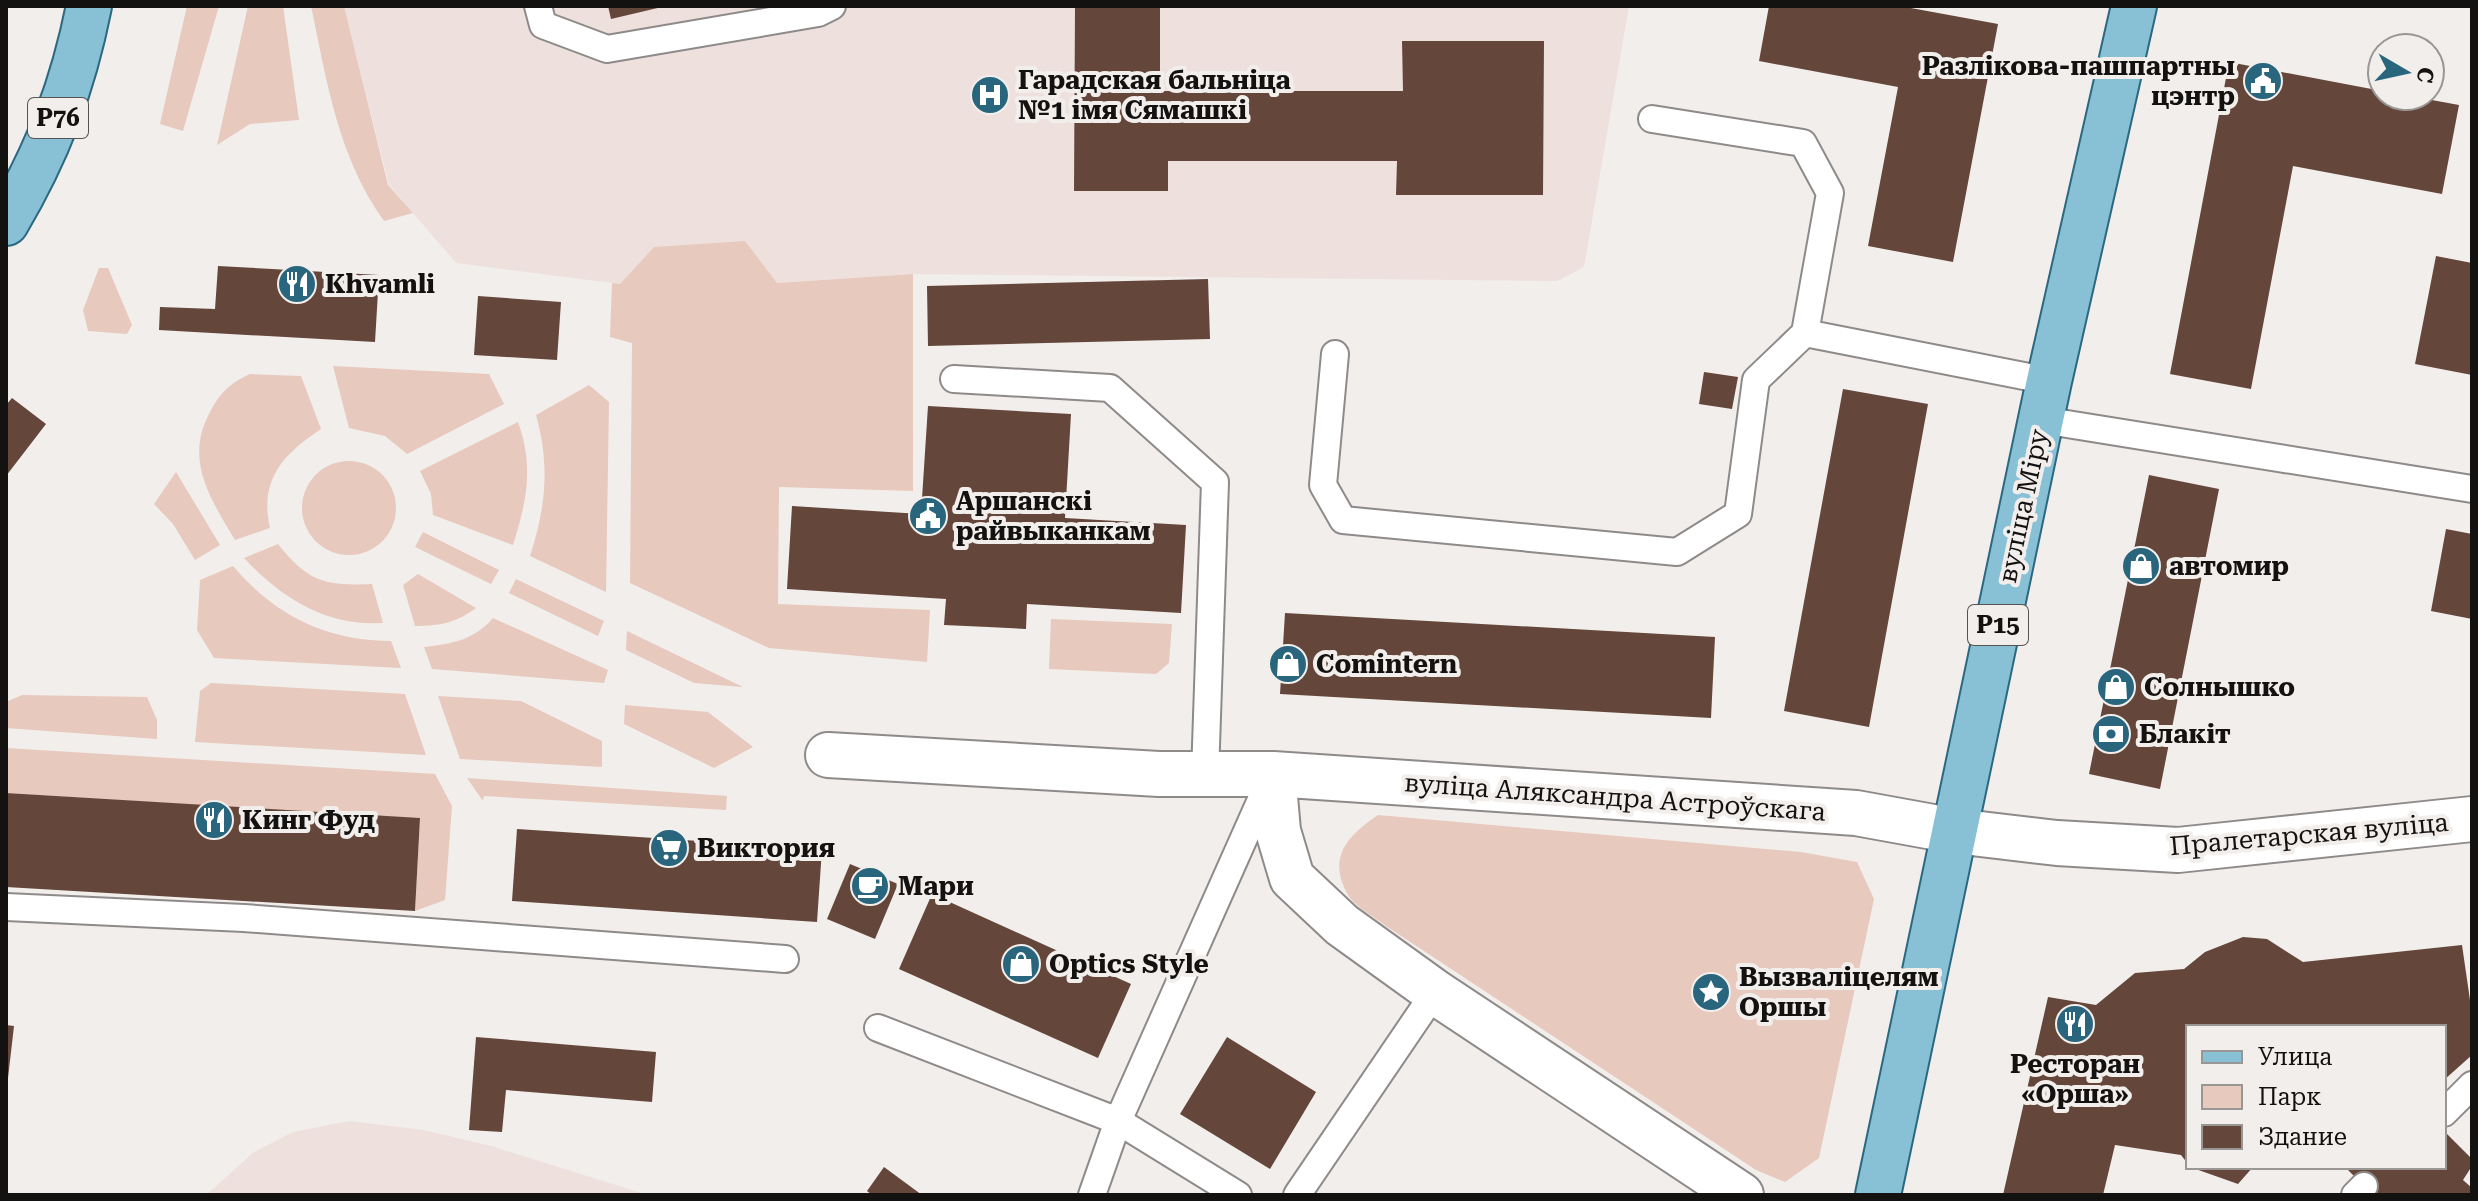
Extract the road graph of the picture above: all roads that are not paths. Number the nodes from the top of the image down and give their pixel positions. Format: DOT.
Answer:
graph roads {
  1 [pos="89,6"];
  2 [pos="538,6"];
  3 [pos="832,6"];
  4 [pos="2134,6"];
  5 [pos="1652,119"];
  6 [pos="6,223"];
  7 [pos="1805,333"];
  8 [pos="1335,354"];
  9 [pos="954,379"];
  10 [pos="2045,401"];
  11 [pos="2472,489"];
  12 [pos="828,755"];
  13 [pos="1273,774"];
  14 [pos="1205,775"];
  15 [pos="2472,819"];
  16 [pos="1955,831"];
  17 [pos="6,907"];
  18 [pos="785,959"];
  19 [pos="1435,992"];
  20 [pos="878,1028"];
  21 [pos="2472,1085"];
  22 [pos="2446,1111"];
  23 [pos="1118,1121"];
  24 [pos="1092,1195"];
  25 [pos="1238,1195"];
  26 [pos="1297,1195"];
  27 [pos="1741,1195"];
  28 [pos="1878,1195"];
  1 -- 6 [label="main road, Р76"];
  2 -- 3 [label="lane"];
  4 -- 10 [label="main road, вуліца Міру / Р15"];
  5 -- 7 [label="lane"];
  7 -- 8 [label="lane"];
  7 -- 10 [label="lane"];
  9 -- 14 [label="lane"];
  10 -- 11 [label="lane"];
  10 -- 16 [label="main road, вуліца Міру / Р15"];
  12 -- 14 [label="street, вуліца Аляксандра Астроўскага"];
  13 -- 14 [label="street, вуліца Аляксандра Астроўскага"];
  13 -- 16 [label="street, вуліца Аляксандра Астроўскага"];
  13 -- 19 [label="street"];
  13 -- 23 [label="lane"];
  15 -- 16 [label="street, Пралетарская вуліца"];
  16 -- 28 [label="main road, вуліца Міру / Р15"];
  17 -- 18 [label="lane"];
  19 -- 26 [label="lane"];
  19 -- 27 [label="street"];
  20 -- 23 [label="lane"];
  21 -- 22 [label="lane"];
  23 -- 24 [label="lane"];
  23 -- 25 [label="lane"];
}
